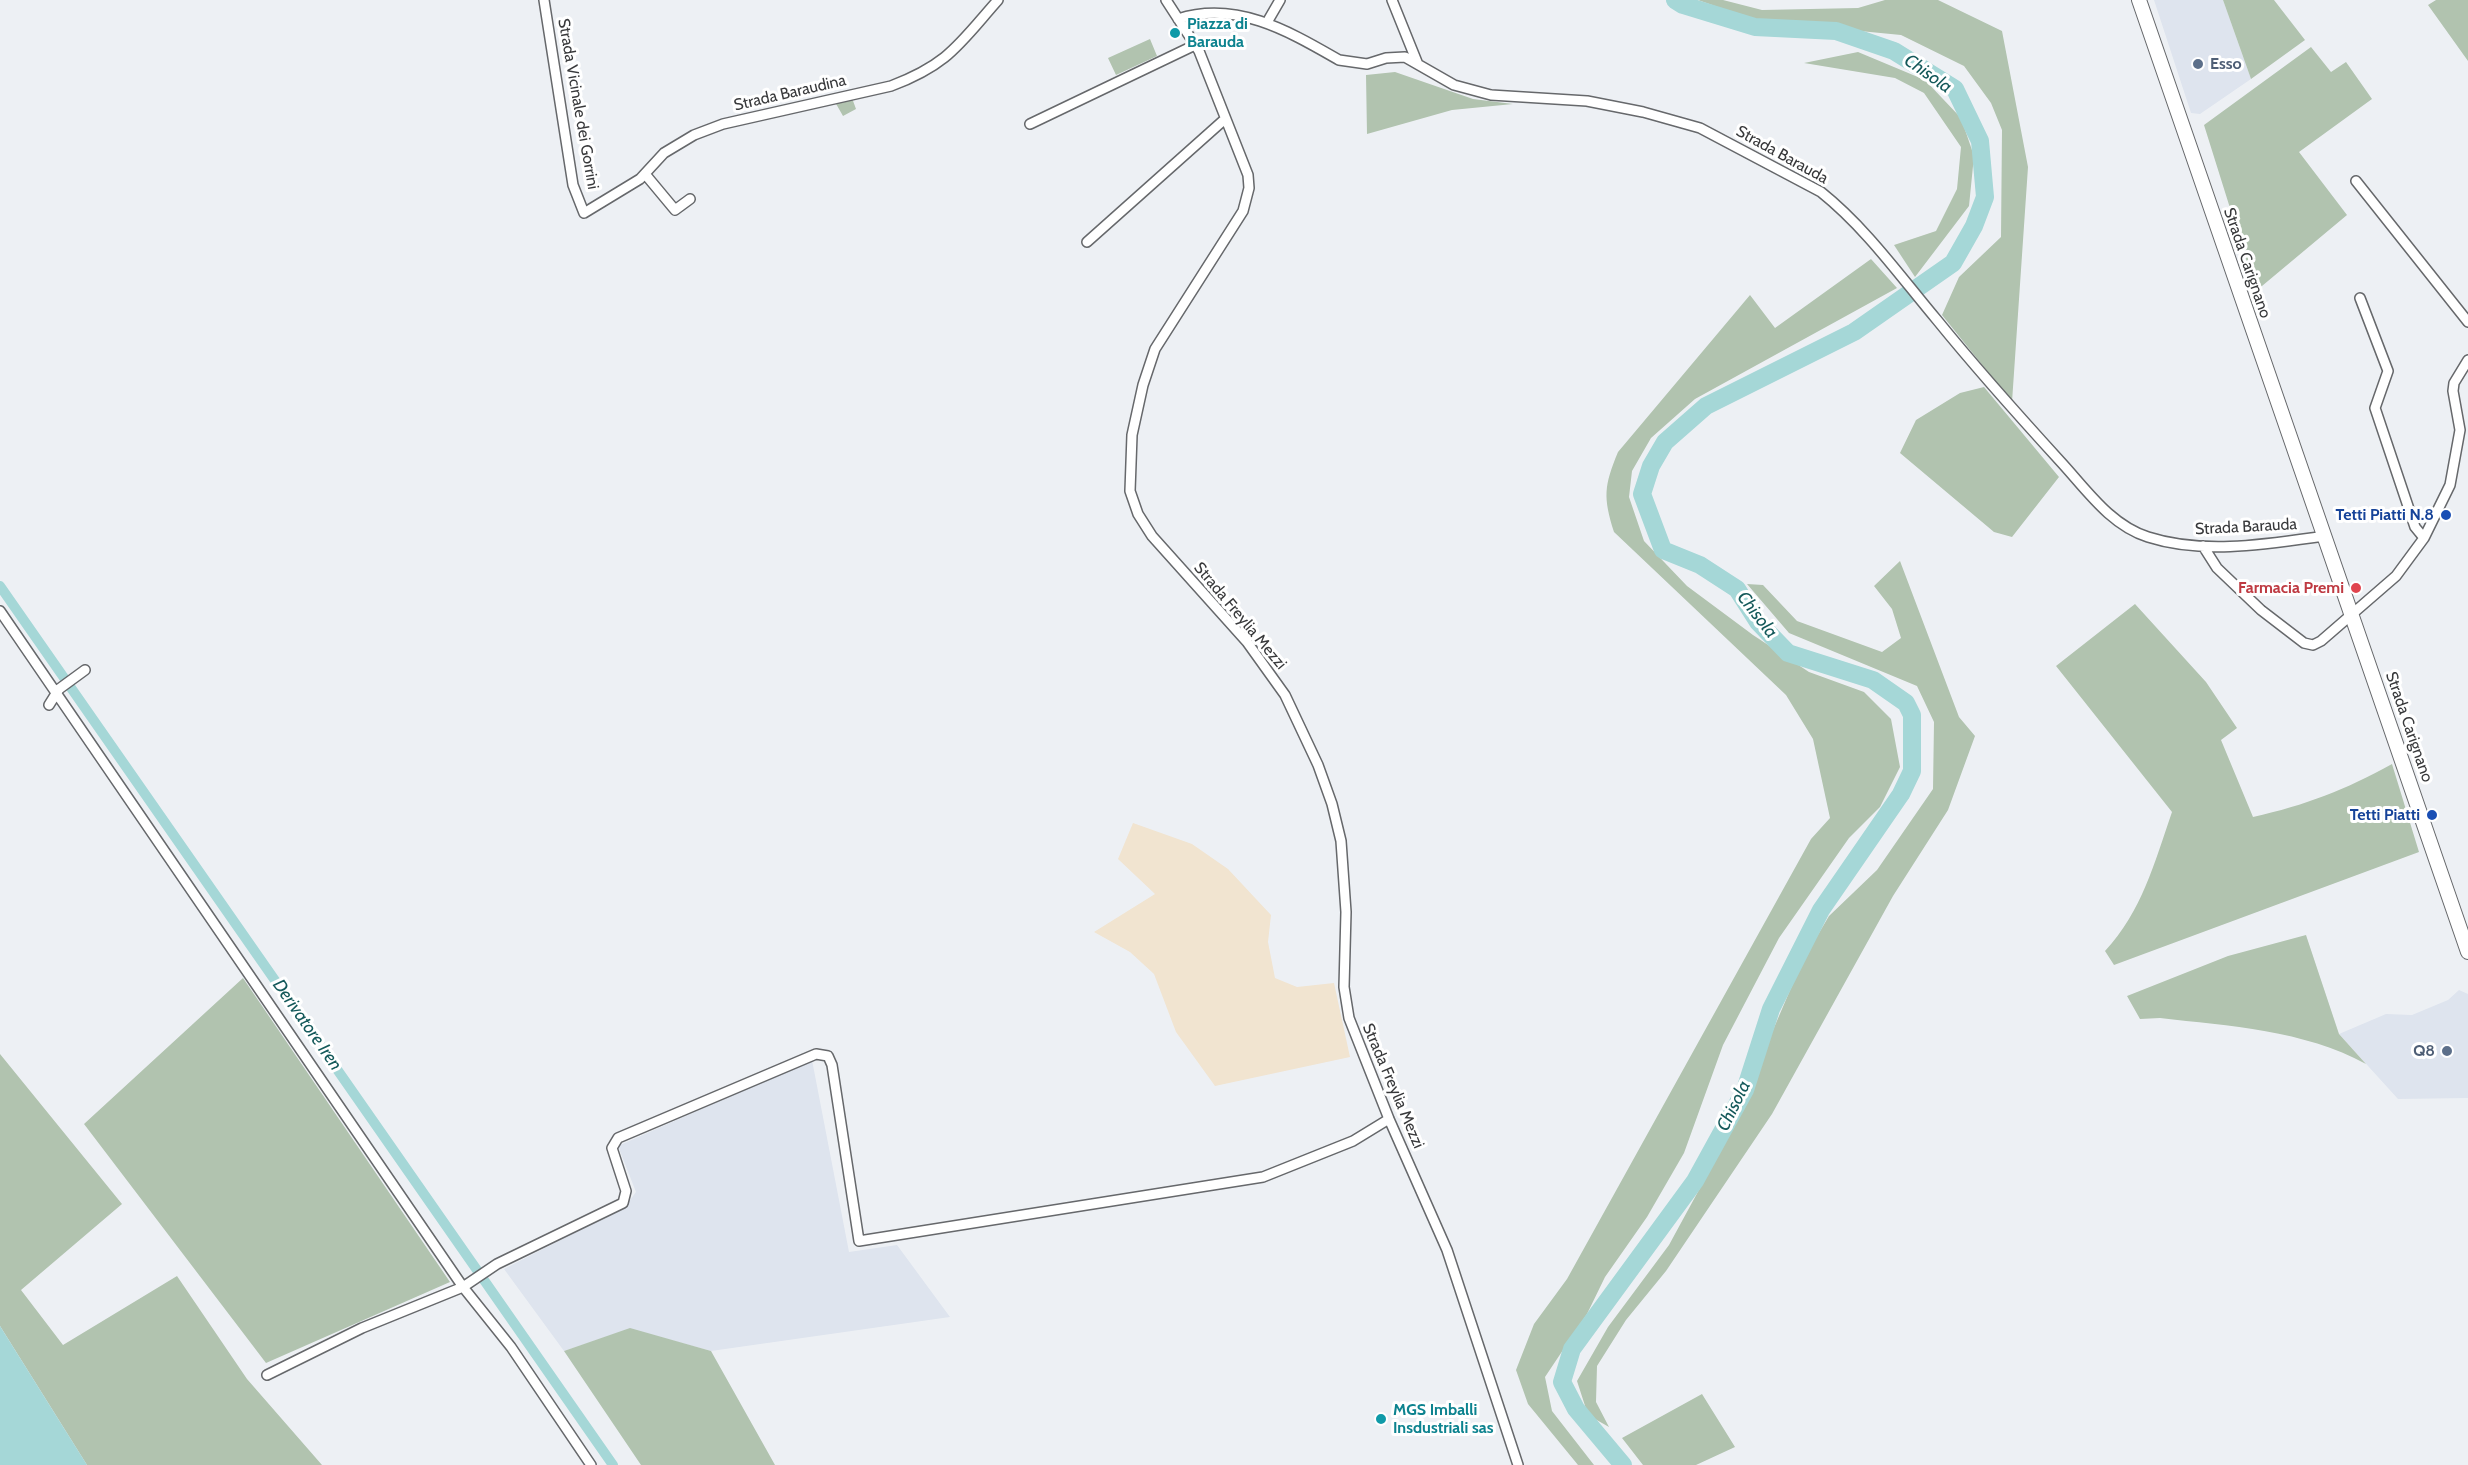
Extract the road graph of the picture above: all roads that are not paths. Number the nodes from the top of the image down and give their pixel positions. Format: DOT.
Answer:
graph roads {
  1 [pos="544,0"];
  2 [pos="998,0"];
  3 [pos="1166,0"];
  4 [pos="1280,0"];
  5 [pos="1392,0"];
  6 [pos="2139,0"];
  7 [pos="1269,18"];
  8 [pos="1178,19"];
  9 [pos="1195,45"];
  10 [pos="1416,62"];
  11 [pos="1225,118"];
  12 [pos="1030,124"];
  13 [pos="645,174"];
  14 [pos="2356,182"];
  15 [pos="690,200"];
  16 [pos="584,213"];
  17 [pos="1087,242"];
  18 [pos="2360,298"];
  19 [pos="2468,322"];
  20 [pos="2468,360"];
  21 [pos="2325,536"];
  22 [pos="2424,538"];
  23 [pos="2203,546"];
  24 [pos="0,611"];
  25 [pos="2353,615"];
  26 [pos="85,670"];
  27 [pos="57,692"];
  28 [pos="49,705"];
  29 [pos="2468,952"];
  30 [pos="1389,1119"];
  31 [pos="463,1287"];
  32 [pos="267,1375"];
  33 [pos="591,1465"];
  34 [pos="1518,1465"];
  1 -- 16 [label="street, Strada Vicinale dei Gorrini"];
  2 -- 13 [label="street, Strada Baraudina"];
  3 -- 8 [label="street"];
  4 -- 7 [label="street"];
  5 -- 10 [label="street"];
  6 -- 21 [label="main road, Strada Carignano"];
  7 -- 8 [label="street, Strada Barauda"];
  7 -- 10 [label="street, Strada Barauda"];
  8 -- 9 [label="street, Strada Freylia Mezzi"];
  9 -- 11 [label="street, Strada Freylia Mezzi"];
  9 -- 12 [label="street"];
  10 -- 23 [label="street, Strada Barauda"];
  11 -- 17 [label="street"];
  11 -- 30 [label="street, Strada Freylia Mezzi"];
  13 -- 15 [label="street"];
  13 -- 16 [label="street, Strada Baraudina"];
  14 -- 19 [label="street"];
  18 -- 22 [label="street"];
  20 -- 22 [label="street"];
  21 -- 23 [label="street, Strada Barauda"];
  21 -- 25 [label="main road, Strada Carignano"];
  22 -- 25 [label="street"];
  23 -- 25 [label="street"];
  24 -- 27 [label="street"];
  25 -- 29 [label="main road, Strada Carignano"];
  26 -- 27 [label="street"];
  27 -- 28 [label="street"];
  27 -- 31 [label="street"];
  30 -- 31 [label="street"];
  30 -- 34 [label="street, Strada Freylia Mezzi"];
  31 -- 32 [label="street"];
  31 -- 33 [label="street"];
}
